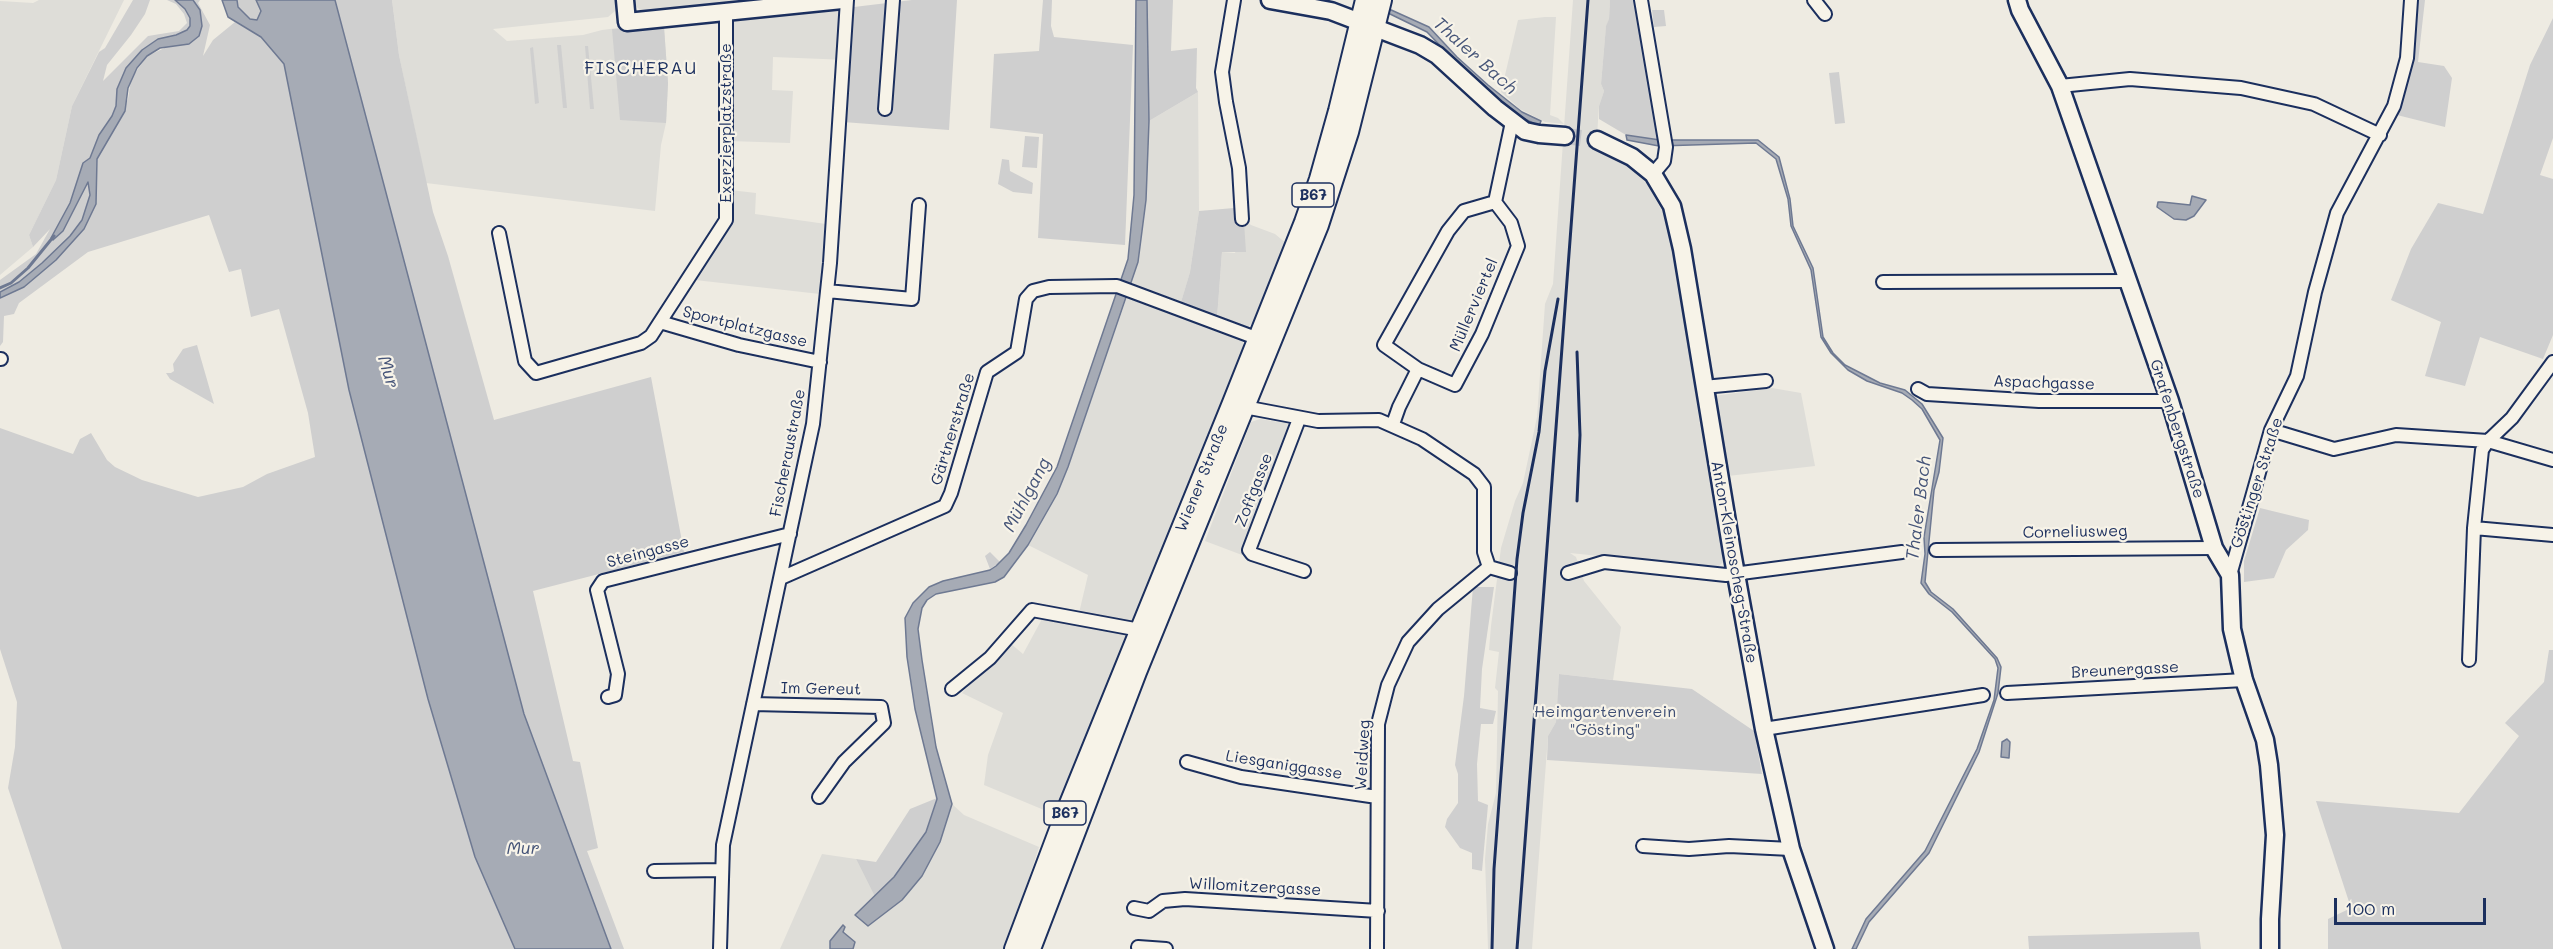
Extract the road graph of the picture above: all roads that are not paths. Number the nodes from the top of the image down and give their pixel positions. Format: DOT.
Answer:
graph roads {
  1 [pos="625,0"];
  2 [pos="845,0"];
  3 [pos="893,0"];
  4 [pos="1234,0"];
  5 [pos="1270,0"];
  6 [pos="1365,0"];
  7 [pos="1382,0"];
  8 [pos="1641,0"];
  9 [pos="1814,0"];
  10 [pos="2411,0"];
  11 [pos="2015,4"];
  12 [pos="726,12"];
  13 [pos="1825,14"];
  14 [pos="1368,25"];
  15 [pos="2060,86"];
  16 [pos="885,110"];
  17 [pos="1512,122"];
  18 [pos="2380,135"];
  19 [pos="1565,136"];
  20 [pos="1597,140"];
  21 [pos="1648,170"];
  22 [pos="1495,202"];
  23 [pos="919,205"];
  24 [pos="1242,219"];
  25 [pos="499,233"];
  26 [pos="2127,281"];
  27 [pos="1883,282"];
  28 [pos="827,291"];
  29 [pos="660,322"];
  30 [pos="1256,339"];
  31 [pos="820,362"];
  32 [pos="1418,369"];
  33 [pos="2551,369"];
  34 [pos="1766,381"];
  35 [pos="1704,387"];
  36 [pos="1918,389"];
  37 [pos="2170,401"];
  38 [pos="1239,406"];
  39 [pos="1299,419"];
  40 [pos="1393,424"];
  41 [pos="2271,430"];
  42 [pos="2488,441"];
  43 [pos="2553,460"];
  44 [pos="2474,528"];
  45 [pos="790,534"];
  46 [pos="2553,535"];
  47 [pos="2214,548"];
  48 [pos="1936,550"];
  49 [pos="1902,552"];
  50 [pos="1489,567"];
  51 [pos="1304,571"];
  52 [pos="1510,573"];
  53 [pos="1568,573"];
  54 [pos="1736,573"];
  55 [pos="2230,575"];
  56 [pos="781,578"];
  57 [pos="1140,630"];
  58 [pos="2469,660"];
  59 [pos="2244,680"];
  60 [pos="952,689"];
  61 [pos="2007,693"];
  62 [pos="1983,695"];
  63 [pos="608,697"];
  64 [pos="753,704"];
  65 [pos="1764,729"];
  66 [pos="1187,762"];
  67 [pos="819,797"];
  68 [pos="1377,797"];
  69 [pos="1643,846"];
  70 [pos="1791,849"];
  71 [pos="722,870"];
  72 [pos="654,871"];
  73 [pos="1134,908"];
  74 [pos="1378,911"];
  75 [pos="1138,947"];
  76 [pos="720,949"];
  77 [pos="1014,949"];
  78 [pos="1031,949"];
  79 [pos="1166,949"];
  80 [pos="1377,949"];
  81 [pos="1825,949"];
  82 [pos="2270,949"];
  1 -- 12 [label="street"];
  2 -- 12 [label="street"];
  2 -- 28 [label="street, Fischeraustraße"];
  3 -- 16 [label="street"];
  4 -- 24 [label="street"];
  5 -- 14 [label="street"];
  6 -- 14 [label="main road, Wiener Straße / B67"];
  7 -- 14 [label="main road, Wiener Straße / B67"];
  8 -- 21 [label="street"];
  9 -- 13 [label="street"];
  10 -- 18 [label="street, Göstinger Straße"];
  11 -- 15 [label="street, Grafenbergstraße"];
  12 -- 29 [label="street, Exerzierplatzstraße"];
  14 -- 17 [label="street"];
  14 -- 30 [label="main road, Wiener Straße / B67"];
  14 -- 38 [label="main road, Wiener Straße / B67"];
  15 -- 18 [label="street"];
  15 -- 26 [label="street, Grafenbergstraße"];
  17 -- 19 [label="street"];
  17 -- 22 [label="street"];
  18 -- 41 [label="street, Göstinger Straße"];
  20 -- 21 [label="street"];
  21 -- 35 [label="street, Anton-Kleinoscheg-Straße"];
  22 -- 32 [label="street, Müllerviertel"];
  22 -- 32 [label="street, Müllerviertel"];
  23 -- 28 [label="street"];
  25 -- 29 [label="street, Sportplatzgasse"];
  26 -- 27 [label="street"];
  26 -- 37 [label="street, Grafenbergstraße"];
  28 -- 31 [label="street, Fischeraustraße"];
  29 -- 31 [label="street, Sportplatzgasse"];
  30 -- 38 [label="main road, Wiener Straße / B67"];
  30 -- 56 [label="street, Gärtnerstraße"];
  31 -- 45 [label="street, Fischeraustraße"];
  32 -- 40 [label="street"];
  33 -- 42 [label="street"];
  34 -- 35 [label="street"];
  35 -- 54 [label="street, Anton-Kleinoscheg-Straße"];
  36 -- 37 [label="street, Aspachgasse"];
  37 -- 47 [label="street, Grafenbergstraße"];
  38 -- 39 [label="street"];
  38 -- 57 [label="main road, Wiener Straße / B67"];
  38 -- 78 [label="main road, Wiener Straße / B67"];
  39 -- 40 [label="street"];
  39 -- 51 [label="street, Zoffgasse"];
  40 -- 50 [label="street"];
  41 -- 42 [label="street"];
  41 -- 55 [label="street, Göstinger Straße"];
  42 -- 43 [label="street"];
  42 -- 44 [label="street"];
  44 -- 46 [label="street"];
  44 -- 58 [label="street"];
  45 -- 56 [label="street, Fischeraustraße"];
  45 -- 63 [label="street, Steingasse"];
  47 -- 48 [label="street, Corneliusweg"];
  47 -- 55 [label="street, Grafenbergstraße"];
  49 -- 54 [label="street"];
  50 -- 52 [label="street"];
  50 -- 68 [label="street, Weidweg"];
  53 -- 54 [label="street"];
  54 -- 65 [label="street, Anton-Kleinoscheg-Straße"];
  55 -- 59 [label="street, Göstinger Straße"];
  56 -- 64 [label="street, Fischeraustraße"];
  57 -- 60 [label="street"];
  57 -- 77 [label="main road, Wiener Straße / B67"];
  59 -- 61 [label="street, Breunergasse"];
  59 -- 82 [label="street, Göstinger Straße"];
  62 -- 65 [label="street"];
  64 -- 67 [label="street, Im Gereut"];
  64 -- 71 [label="street, Fischeraustraße"];
  65 -- 70 [label="street, Anton-Kleinoscheg-Straße"];
  66 -- 68 [label="street, Liesganiggasse"];
  68 -- 74 [label="street, Weidweg"];
  69 -- 70 [label="street"];
  70 -- 81 [label="street, Anton-Kleinoscheg-Straße"];
  71 -- 72 [label="street"];
  71 -- 76 [label="street, Fischeraustraße"];
  73 -- 74 [label="street, Willomitzergasse"];
  74 -- 80 [label="street, Weidweg"];
  75 -- 79 [label="street"];
}
